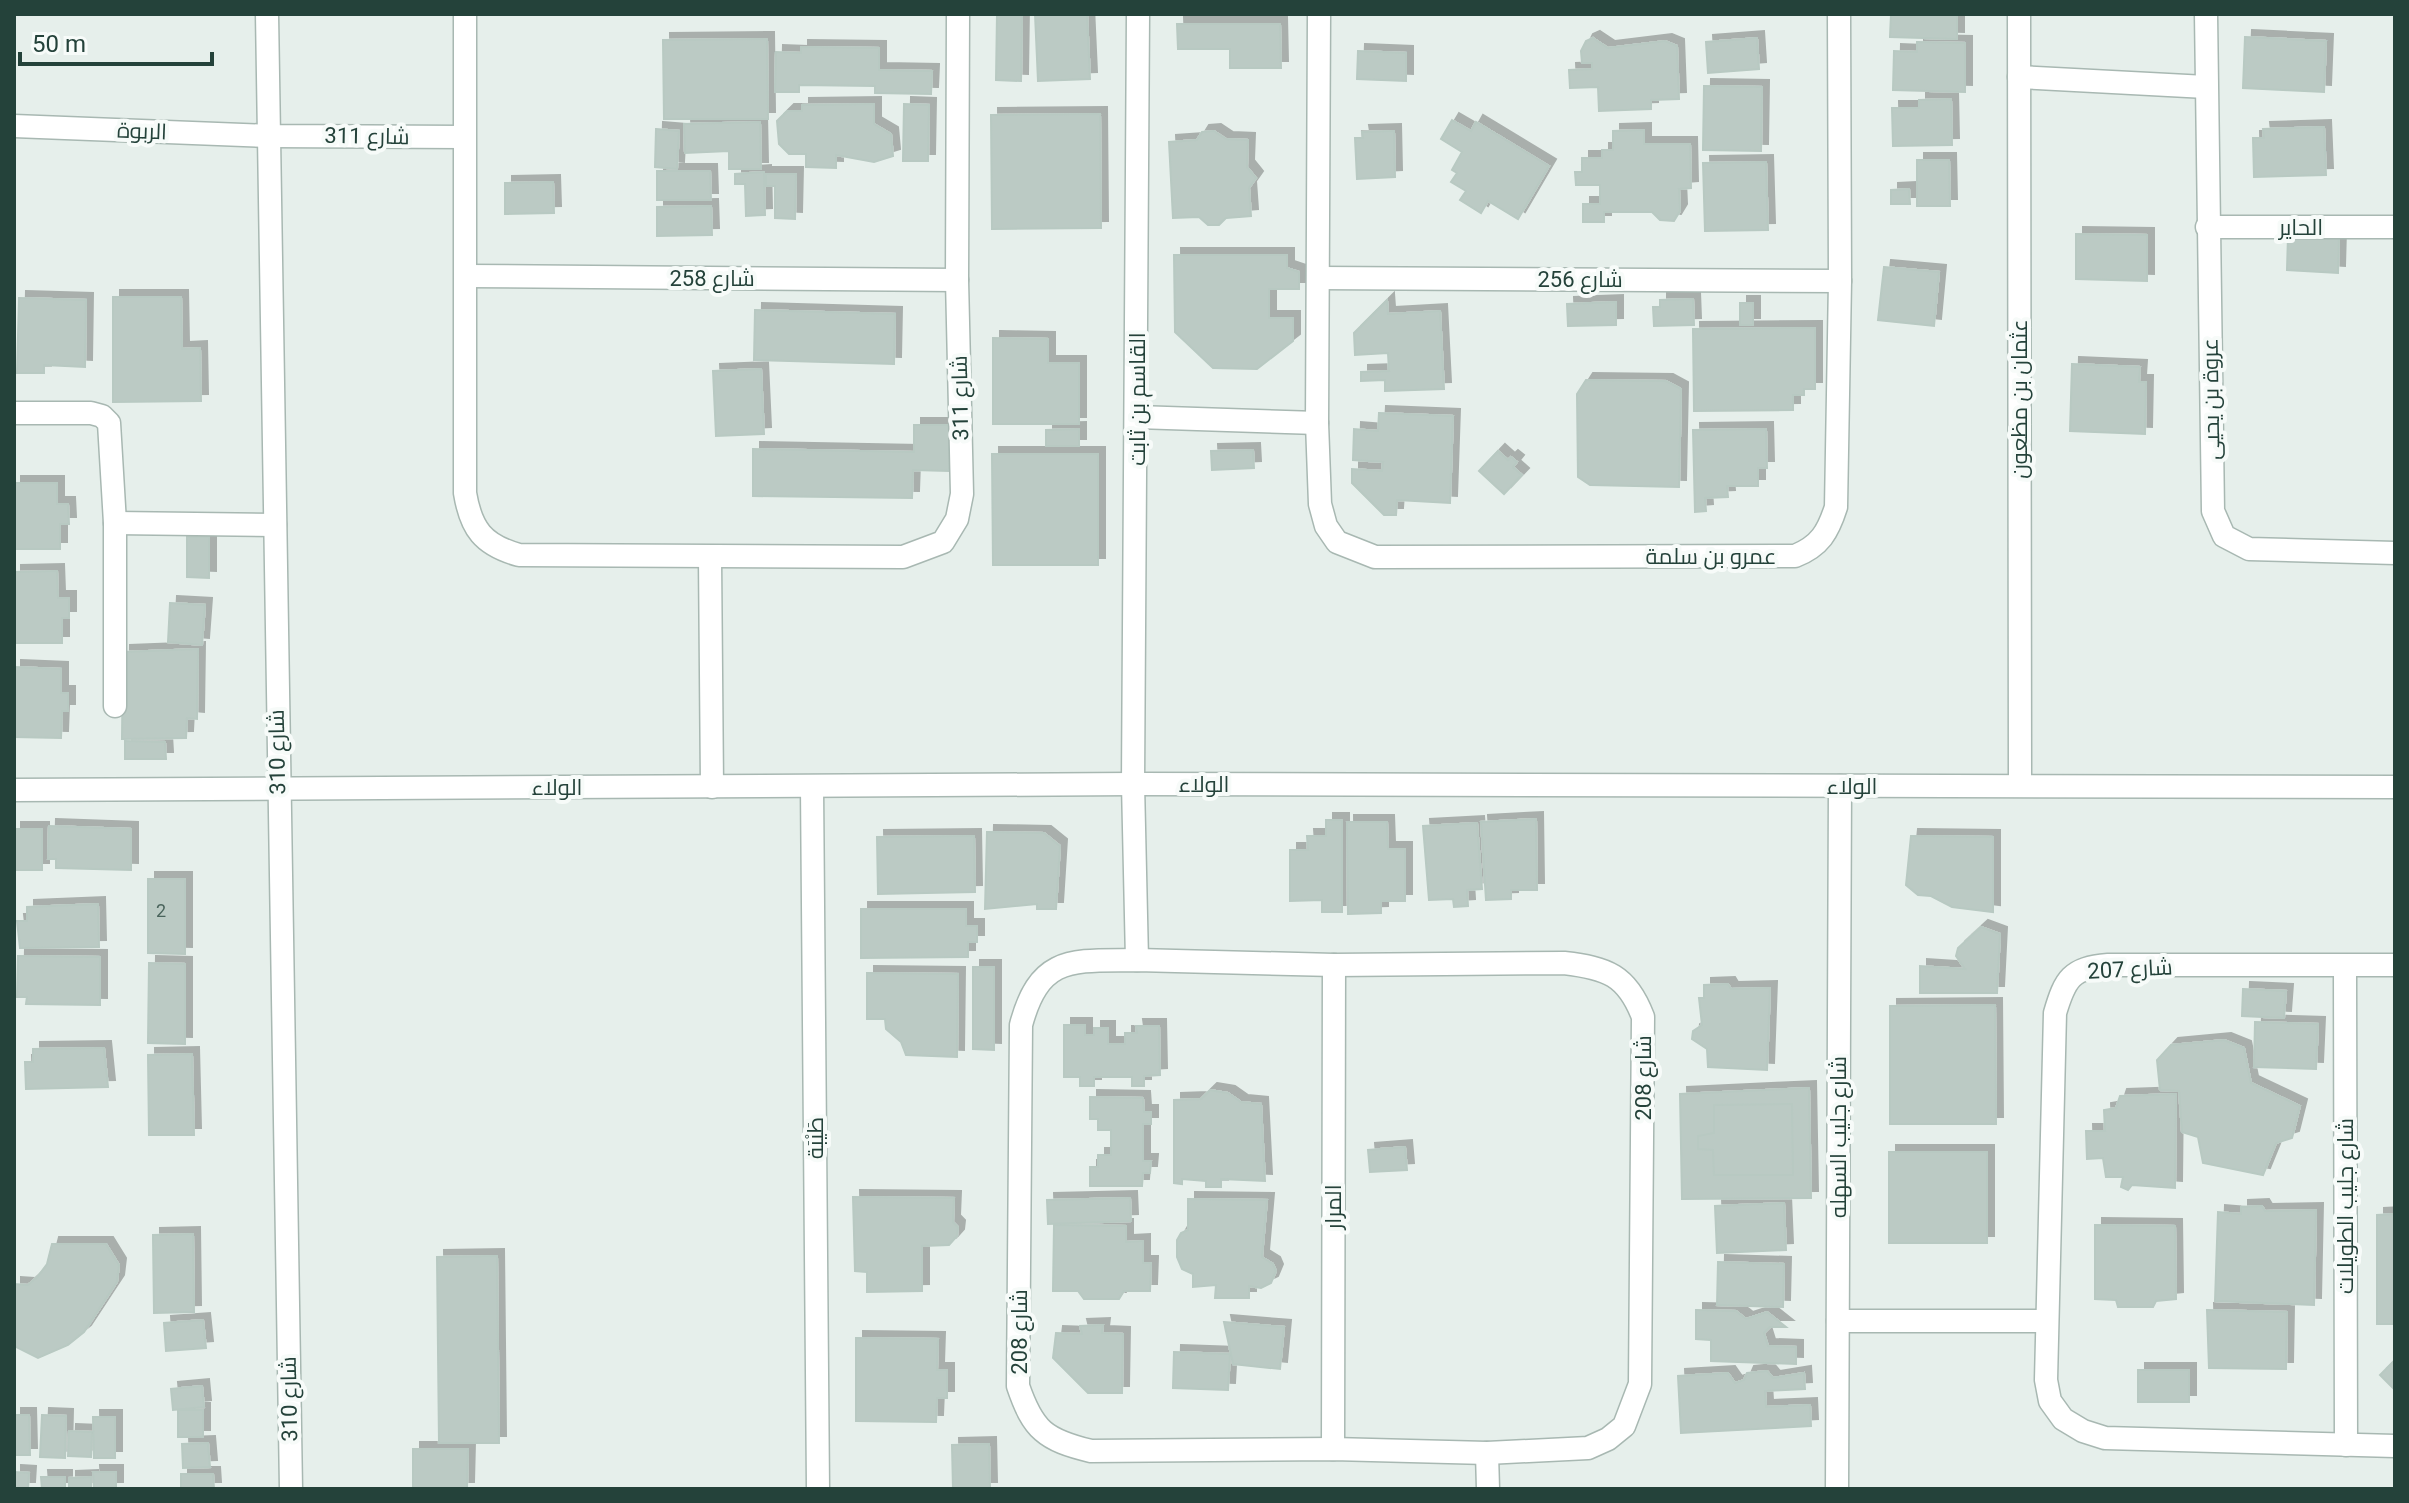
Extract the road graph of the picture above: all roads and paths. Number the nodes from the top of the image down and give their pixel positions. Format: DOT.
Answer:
graph roads {
  1 [pos="267,14"];
  2 [pos="465,14"];
  3 [pos="958,14"];
  4 [pos="1138,14"];
  5 [pos="1319,14"];
  6 [pos="1839,14"];
  7 [pos="2019,14"];
  8 [pos="2206,14"];
  9 [pos="2019,77"];
  10 [pos="2206,87"];
  11 [pos="14,126"];
  12 [pos="270,136"];
  13 [pos="464,137"];
  14 [pos="2207,227"];
  15 [pos="2395,227"];
  16 [pos="466,276"];
  17 [pos="1320,278"];
  18 [pos="957,280"];
  19 [pos="1840,281"];
  20 [pos="14,413"];
  21 [pos="1137,417"];
  22 [pos="1317,423"];
  23 [pos="115,523"];
  24 [pos="275,525"];
  25 [pos="2395,553"];
  26 [pos="710,558"];
  27 [pos="115,706"];
  28 [pos="1133,784"];
  29 [pos="2020,784"];
  30 [pos="1840,786"];
  31 [pos="712,787"];
  32 [pos="812,787"];
  33 [pos="2395,787"];
  34 [pos="278,788"];
  35 [pos="14,790"];
  36 [pos="1137,960"];
  37 [pos="1334,965"];
  38 [pos="2395,965"];
  39 [pos="2345,966"];
  40 [pos="1838,1321"];
  41 [pos="2045,1321"];
  42 [pos="2346,1445"];
  43 [pos="2395,1446"];
  44 [pos="1333,1449"];
  45 [pos="1487,1453"];
  46 [pos="291,1489"];
  47 [pos="818,1489"];
  48 [pos="1488,1489"];
  49 [pos="1837,1489"];
  1 -- 12 [label="street, شارع 310"];
  2 -- 13 [label="street, شارع 311"];
  3 -- 18 [label="street, شارع 311"];
  4 -- 21 [label="street, القاسم بن ثابت"];
  5 -- 17 [label="street, عمرو بن سلمة"];
  6 -- 19 [label="street, عمرو بن سلمة"];
  7 -- 9 [label="street, عثمان بن مظعون"];
  8 -- 10 [label="street, عروة بن يحيى"];
  9 -- 10 [label="street"];
  9 -- 29 [label="street, عثمان بن مظعون"];
  10 -- 14 [label="street, عروة بن يحيى"];
  11 -- 12 [label="street, الربوة"];
  12 -- 13 [label="street, شارع 311"];
  12 -- 24 [label="street, شارع 310"];
  13 -- 16 [label="street, شارع 311"];
  14 -- 15 [label="street, الحاير"];
  14 -- 25 [label="street, عروة بن يحيى"];
  16 -- 18 [label="street, شارع 258"];
  16 -- 26 [label="street, شارع 311"];
  17 -- 19 [label="street, شارع 256"];
  17 -- 22 [label="street, عمرو بن سلمة"];
  18 -- 26 [label="street, شارع 311"];
  19 -- 22 [label="street, عمرو بن سلمة"];
  20 -- 23 [label="street"];
  21 -- 22 [label="street"];
  21 -- 28 [label="street, القاسم بن ثابت"];
  23 -- 24 [label="street"];
  23 -- 27 [label="street"];
  24 -- 34 [label="street, شارع 310"];
  26 -- 31 [label="street"];
  28 -- 30 [label="street, الولاء"];
  28 -- 32 [label="street, الولاء"];
  28 -- 36 [label="street"];
  29 -- 30 [label="street, الولاء"];
  29 -- 33 [label="street, الولاء"];
  30 -- 40 [label="street, شارع جليب السهله"];
  31 -- 32 [label="street, الولاء"];
  31 -- 34 [label="street, الولاء"];
  32 -- 47 [label="street, طَيْبَة"];
  34 -- 35 [label="street, الولاء"];
  34 -- 46 [label="street, شارع 310"];
  36 -- 37 [label="street, شارع 208"];
  36 -- 44 [label="street, شارع 208"];
  37 -- 44 [label="street, المرار"];
  37 -- 45 [label="street, شارع 208"];
  38 -- 39 [label="street, شارع 207"];
  39 -- 41 [label="street, شارع 207"];
  39 -- 42 [label="street, شارع جليب الطويلات"];
  40 -- 41 [label="street"];
  40 -- 49 [label="street, شارع جليب السهله"];
  41 -- 42 [label="street, شارع 207"];
  42 -- 43 [label="street, شارع 207"];
  44 -- 45 [label="street, شارع 208"];
  45 -- 48 [label="street"];
}
